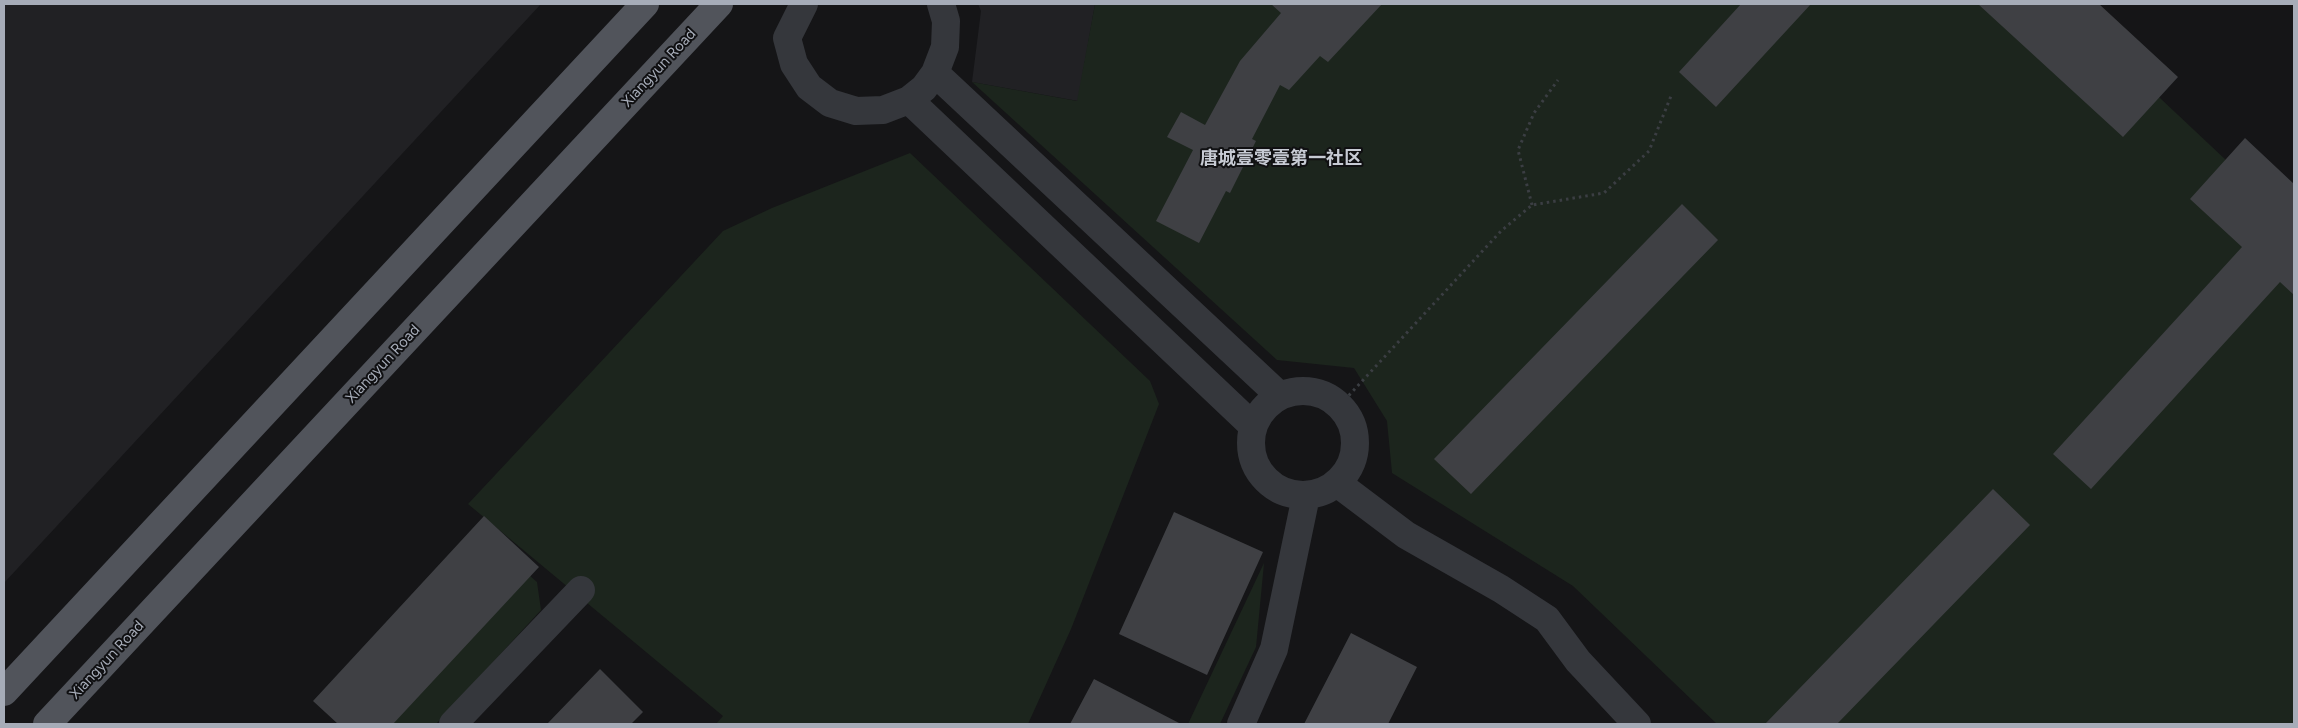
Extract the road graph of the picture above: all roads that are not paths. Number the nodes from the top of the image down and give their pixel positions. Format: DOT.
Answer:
graph roads {
  1 [pos="645,4"];
  2 [pos="719,4"];
  3 [pos="804,4"];
  4 [pos="941,4"];
  5 [pos="935,73"];
  6 [pos="909,100"];
  7 [pos="1280,396"];
  8 [pos="1253,426"];
  9 [pos="1337,483"];
  10 [pos="1306,496"];
  11 [pos="582,590"];
  12 [pos="4,692"];
  13 [pos="47,724"];
  14 [pos="453,724"];
  15 [pos="1241,724"];
  16 [pos="1637,724"];
  1 -- 12 [label="main road"];
  2 -- 13 [label="main road, Xiangyun Road"];
  3 -- 6 [label="lane"];
  4 -- 5 [label="lane"];
  5 -- 6 [label="lane"];
  5 -- 7 [label="lane"];
  6 -- 8 [label="lane"];
  7 -- 8 [label="lane"];
  7 -- 9 [label="lane"];
  8 -- 10 [label="lane"];
  9 -- 10 [label="lane"];
  9 -- 16 [label="lane"];
  10 -- 15 [label="lane"];
  11 -- 14 [label="lane"];
}
